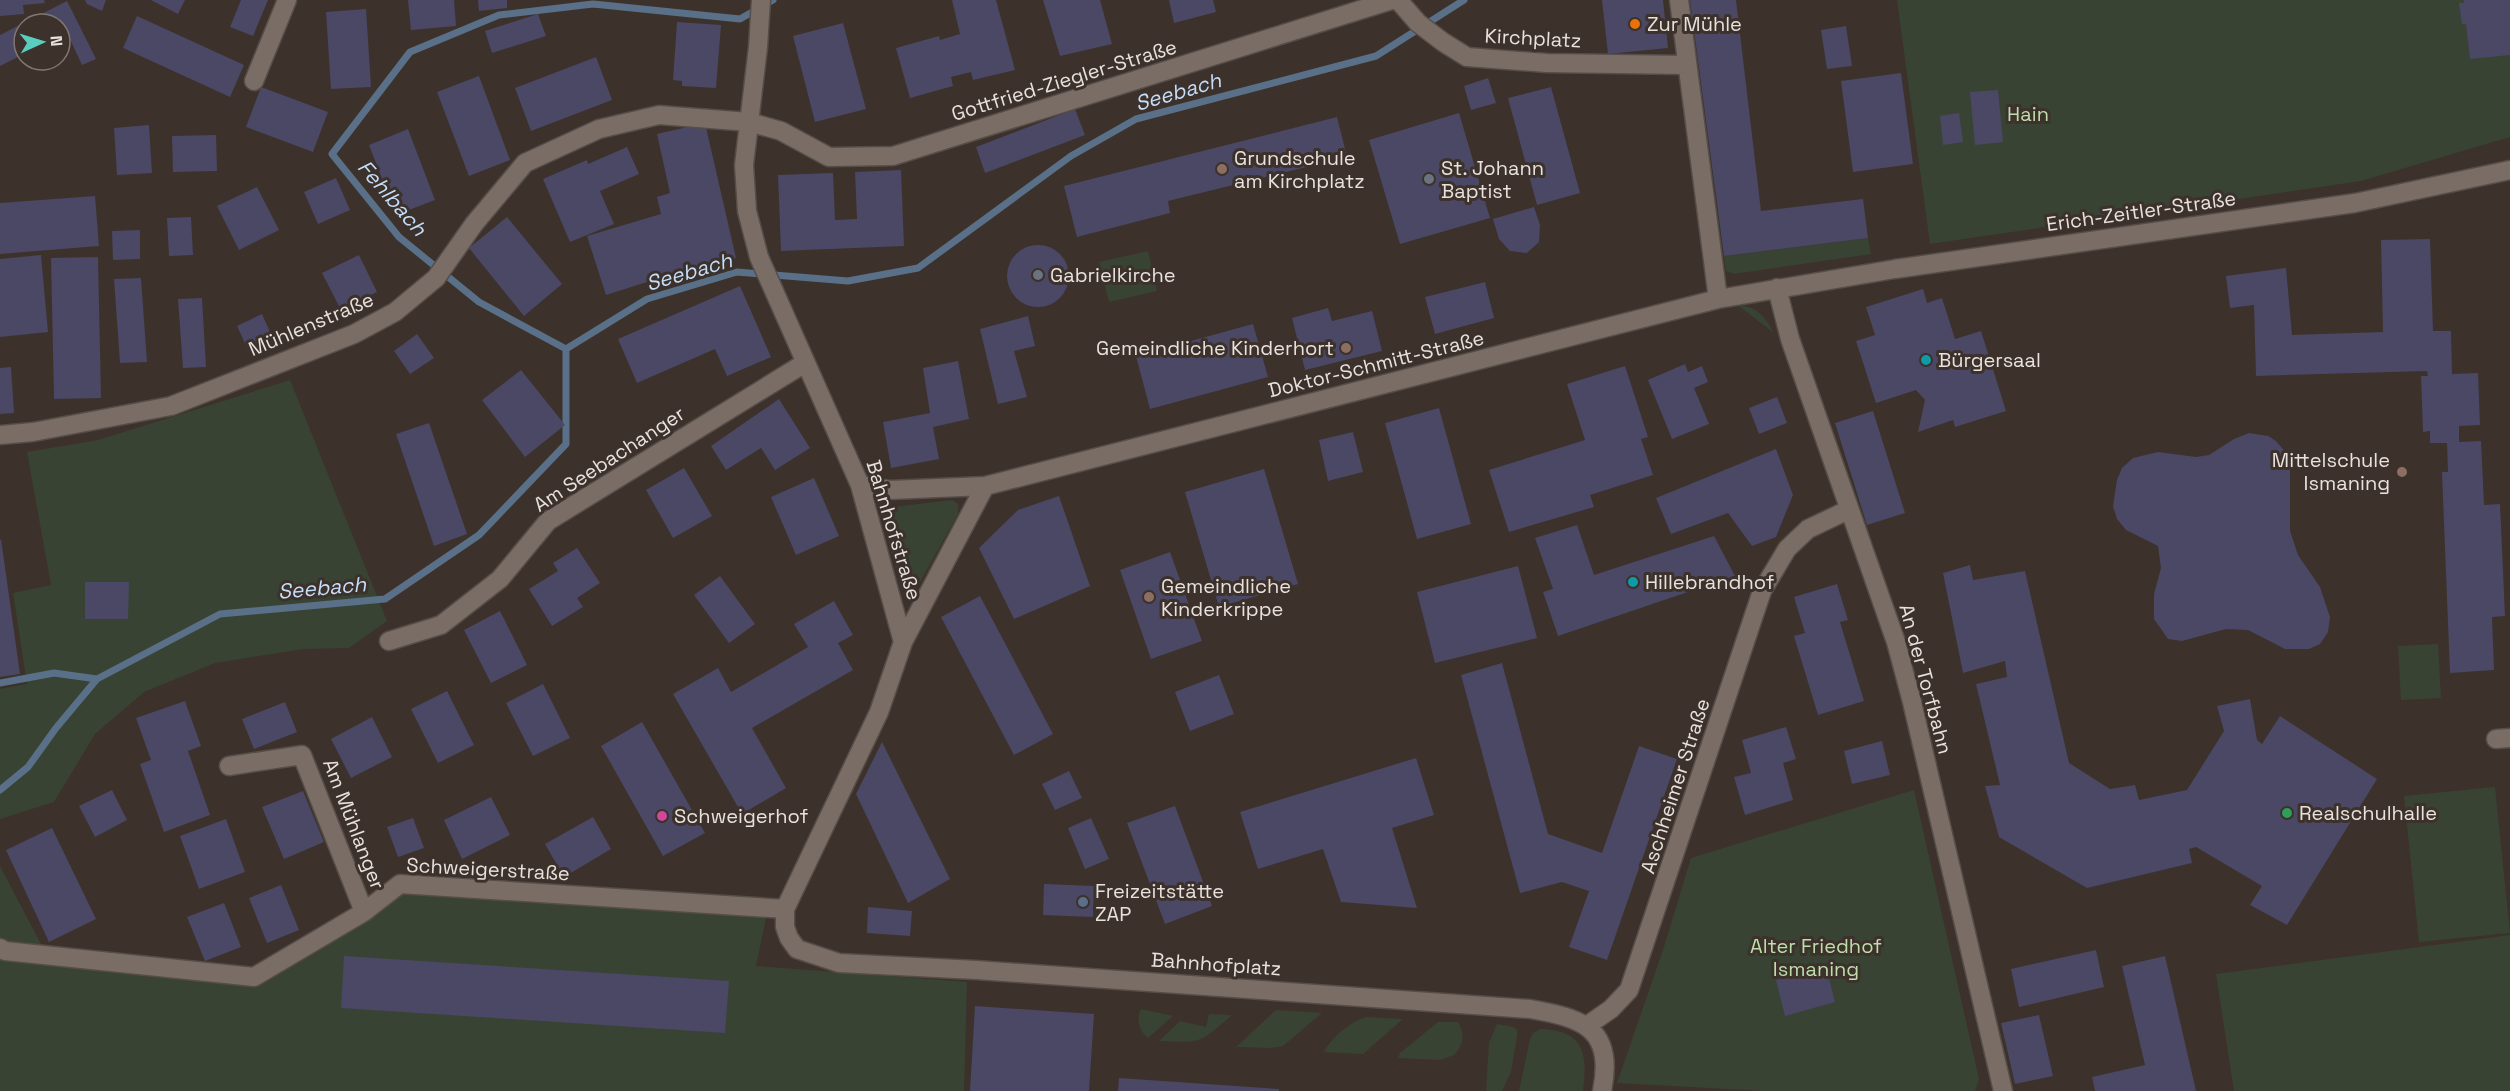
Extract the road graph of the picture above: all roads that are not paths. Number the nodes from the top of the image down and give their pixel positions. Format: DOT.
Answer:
graph roads {
  1 [pos="287,0"];
  2 [pos="761,0"];
  3 [pos="1392,0"];
  4 [pos="1398,0"];
  5 [pos="1679,0"];
  6 [pos="1686,65"];
  7 [pos="254,81"];
  8 [pos="749,122"];
  9 [pos="2510,170"];
  10 [pos="1778,288"];
  11 [pos="1718,299"];
  12 [pos="805,363"];
  13 [pos="0,435"];
  14 [pos="860,485"];
  15 [pos="985,486"];
  16 [pos="1848,510"];
  17 [pos="389,641"];
  18 [pos="903,642"];
  19 [pos="230,766"];
  20 [pos="785,909"];
  21 [pos="364,912"];
  22 [pos="0,948"];
  23 [pos="1588,1025"];
  24 [pos="1602,1091"];
  25 [pos="2003,1091"];
  1 -- 7 [label="street"];
  2 -- 8 [label="street, Bahnhofstraße"];
  3 -- 8 [label="street, Gottfried-Ziegler-Straße"];
  4 -- 6 [label="street, Kirchplatz"];
  5 -- 6 [label="street"];
  6 -- 11 [label="street"];
  8 -- 12 [label="street, Bahnhofstraße"];
  8 -- 13 [label="street, Mühlenstraße"];
  9 -- 10 [label="street, Erich-Zeitler-Straße"];
  10 -- 11 [label="street, Doktor-Schmitt-Straße"];
  10 -- 16 [label="street, An der Torfbahn"];
  11 -- 15 [label="street, Doktor-Schmitt-Straße"];
  12 -- 14 [label="street, Bahnhofstraße"];
  12 -- 17 [label="street, Am Seebachanger"];
  14 -- 15 [label="street, Doktor-Schmitt-Straße"];
  14 -- 18 [label="street, Bahnhofstraße"];
  15 -- 18 [label="street"];
  16 -- 23 [label="street, Aschheimer Straße"];
  16 -- 25 [label="street, An der Torfbahn"];
  18 -- 20 [label="street"];
  19 -- 21 [label="street, Am Mühlanger"];
  20 -- 21 [label="street, Schweigerstraße"];
  20 -- 23 [label="street, Bahnhofplatz"];
  21 -- 22 [label="street, Schweigerstraße"];
  23 -- 24 [label="street"];
}
